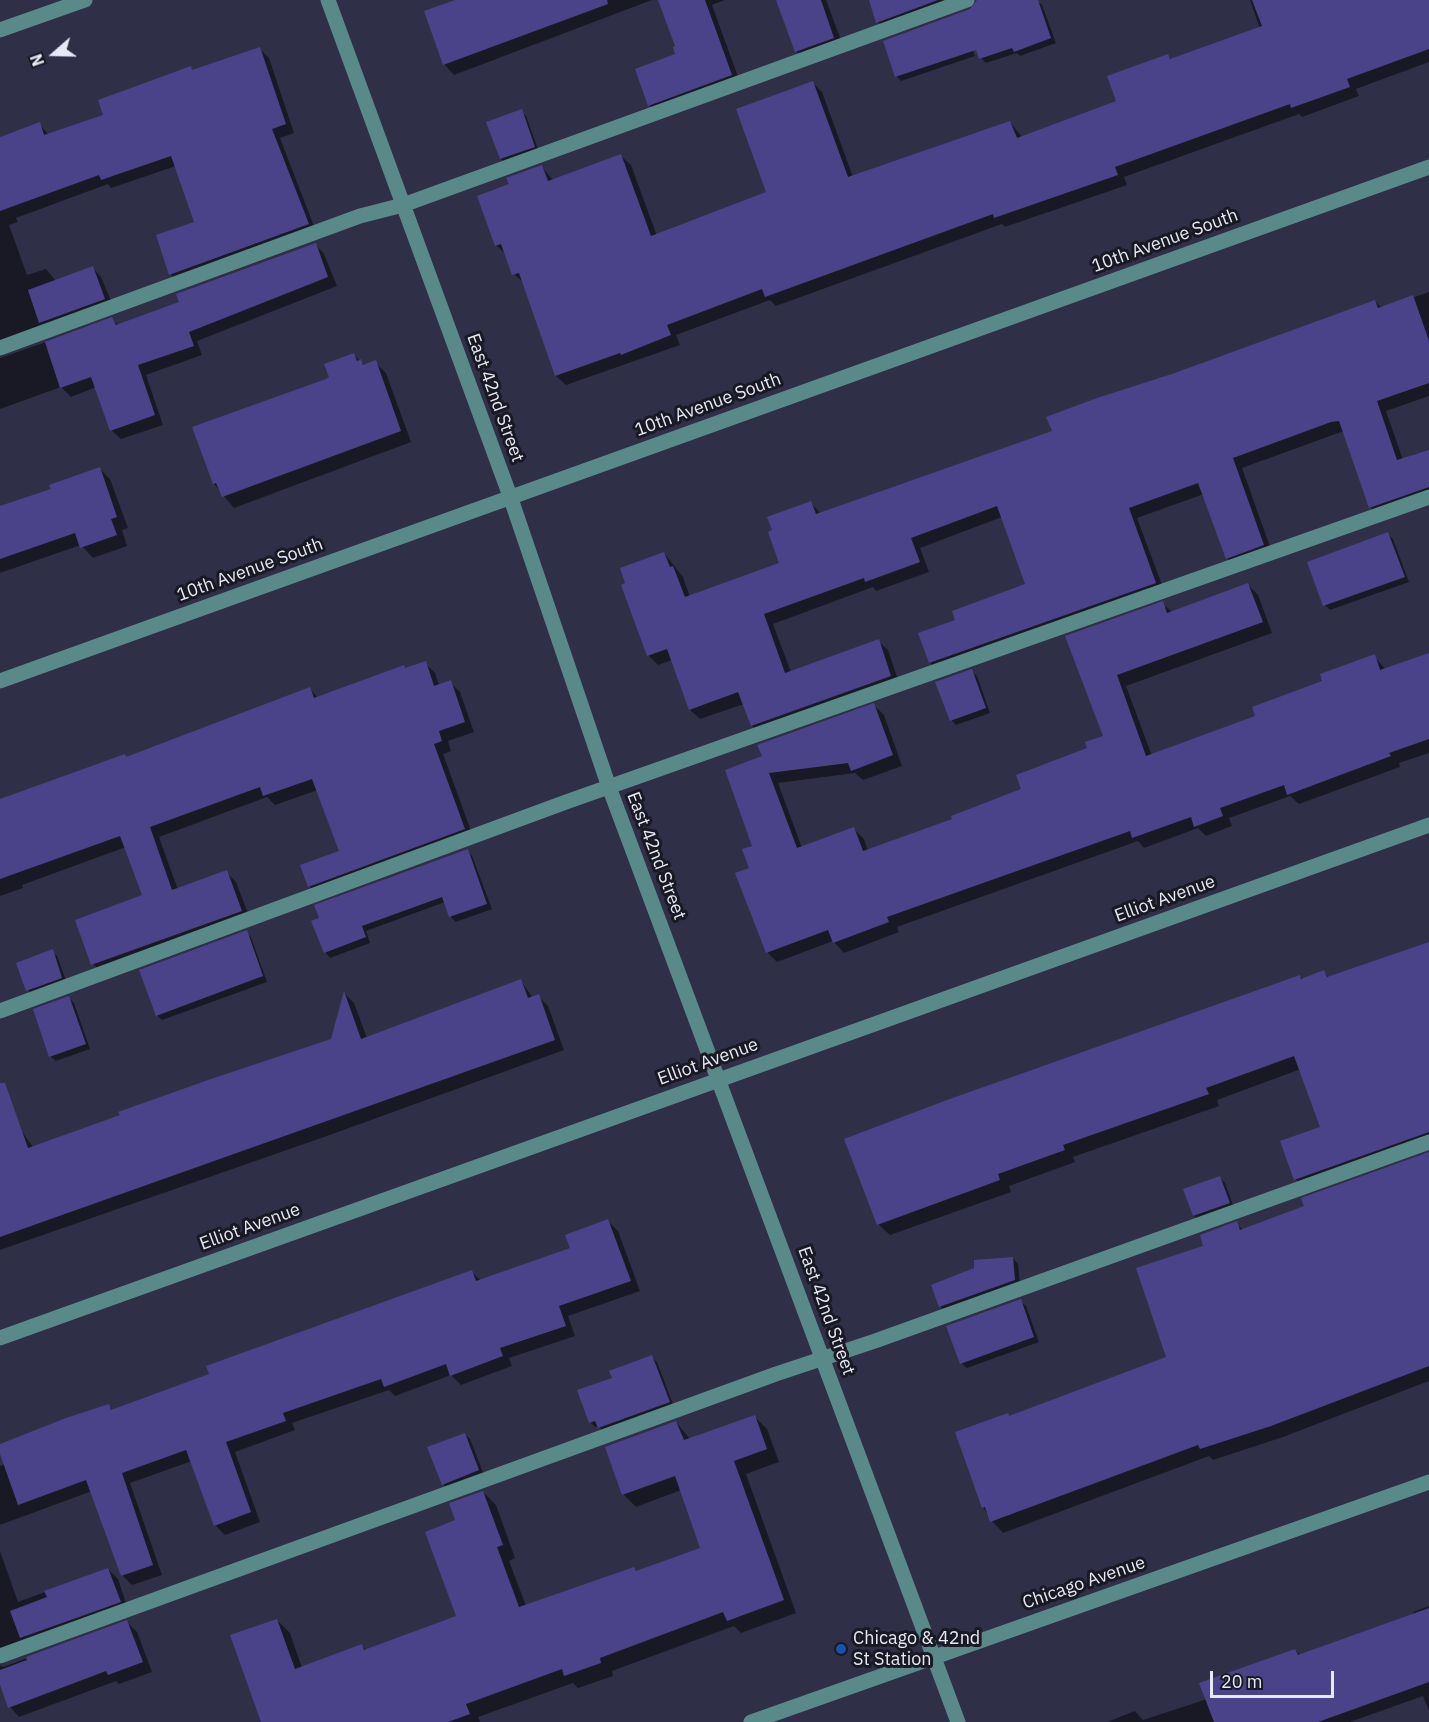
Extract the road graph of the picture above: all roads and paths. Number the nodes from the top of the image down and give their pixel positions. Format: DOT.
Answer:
graph roads {
  1 [pos="85,0"];
  2 [pos="328,0"];
  3 [pos="967,0"];
  4 [pos="0,30"];
  5 [pos="1429,167"];
  6 [pos="403,205"];
  7 [pos="0,348"];
  8 [pos="510,496"];
  9 [pos="1429,497"];
  10 [pos="0,681"];
  11 [pos="609,787"];
  12 [pos="1429,825"];
  13 [pos="0,1011"];
  14 [pos="719,1079"];
  15 [pos="1429,1142"];
  16 [pos="0,1338"];
  17 [pos="824,1359"];
  18 [pos="1429,1482"];
  19 [pos="0,1656"];
  20 [pos="934,1656"];
  21 [pos="751,1722"];
  22 [pos="958,1722"];
  1 -- 4 [label="street"];
  2 -- 6 [label="street, East 42nd Street"];
  3 -- 6 [label="street"];
  5 -- 8 [label="street, 10th Avenue South"];
  6 -- 7 [label="street"];
  6 -- 8 [label="street, East 42nd Street"];
  8 -- 10 [label="street, 10th Avenue South"];
  8 -- 11 [label="street, East 42nd Street"];
  9 -- 11 [label="street"];
  11 -- 13 [label="street"];
  11 -- 14 [label="street, East 42nd Street"];
  12 -- 14 [label="street, Elliot Avenue"];
  14 -- 16 [label="street, Elliot Avenue"];
  14 -- 17 [label="street, East 42nd Street"];
  15 -- 17 [label="street"];
  17 -- 19 [label="street"];
  17 -- 20 [label="street, East 42nd Street"];
  18 -- 20 [label="street, Chicago Avenue"];
  20 -- 21 [label="street, Chicago Avenue"];
  20 -- 22 [label="street, East 42nd Street"];
}
